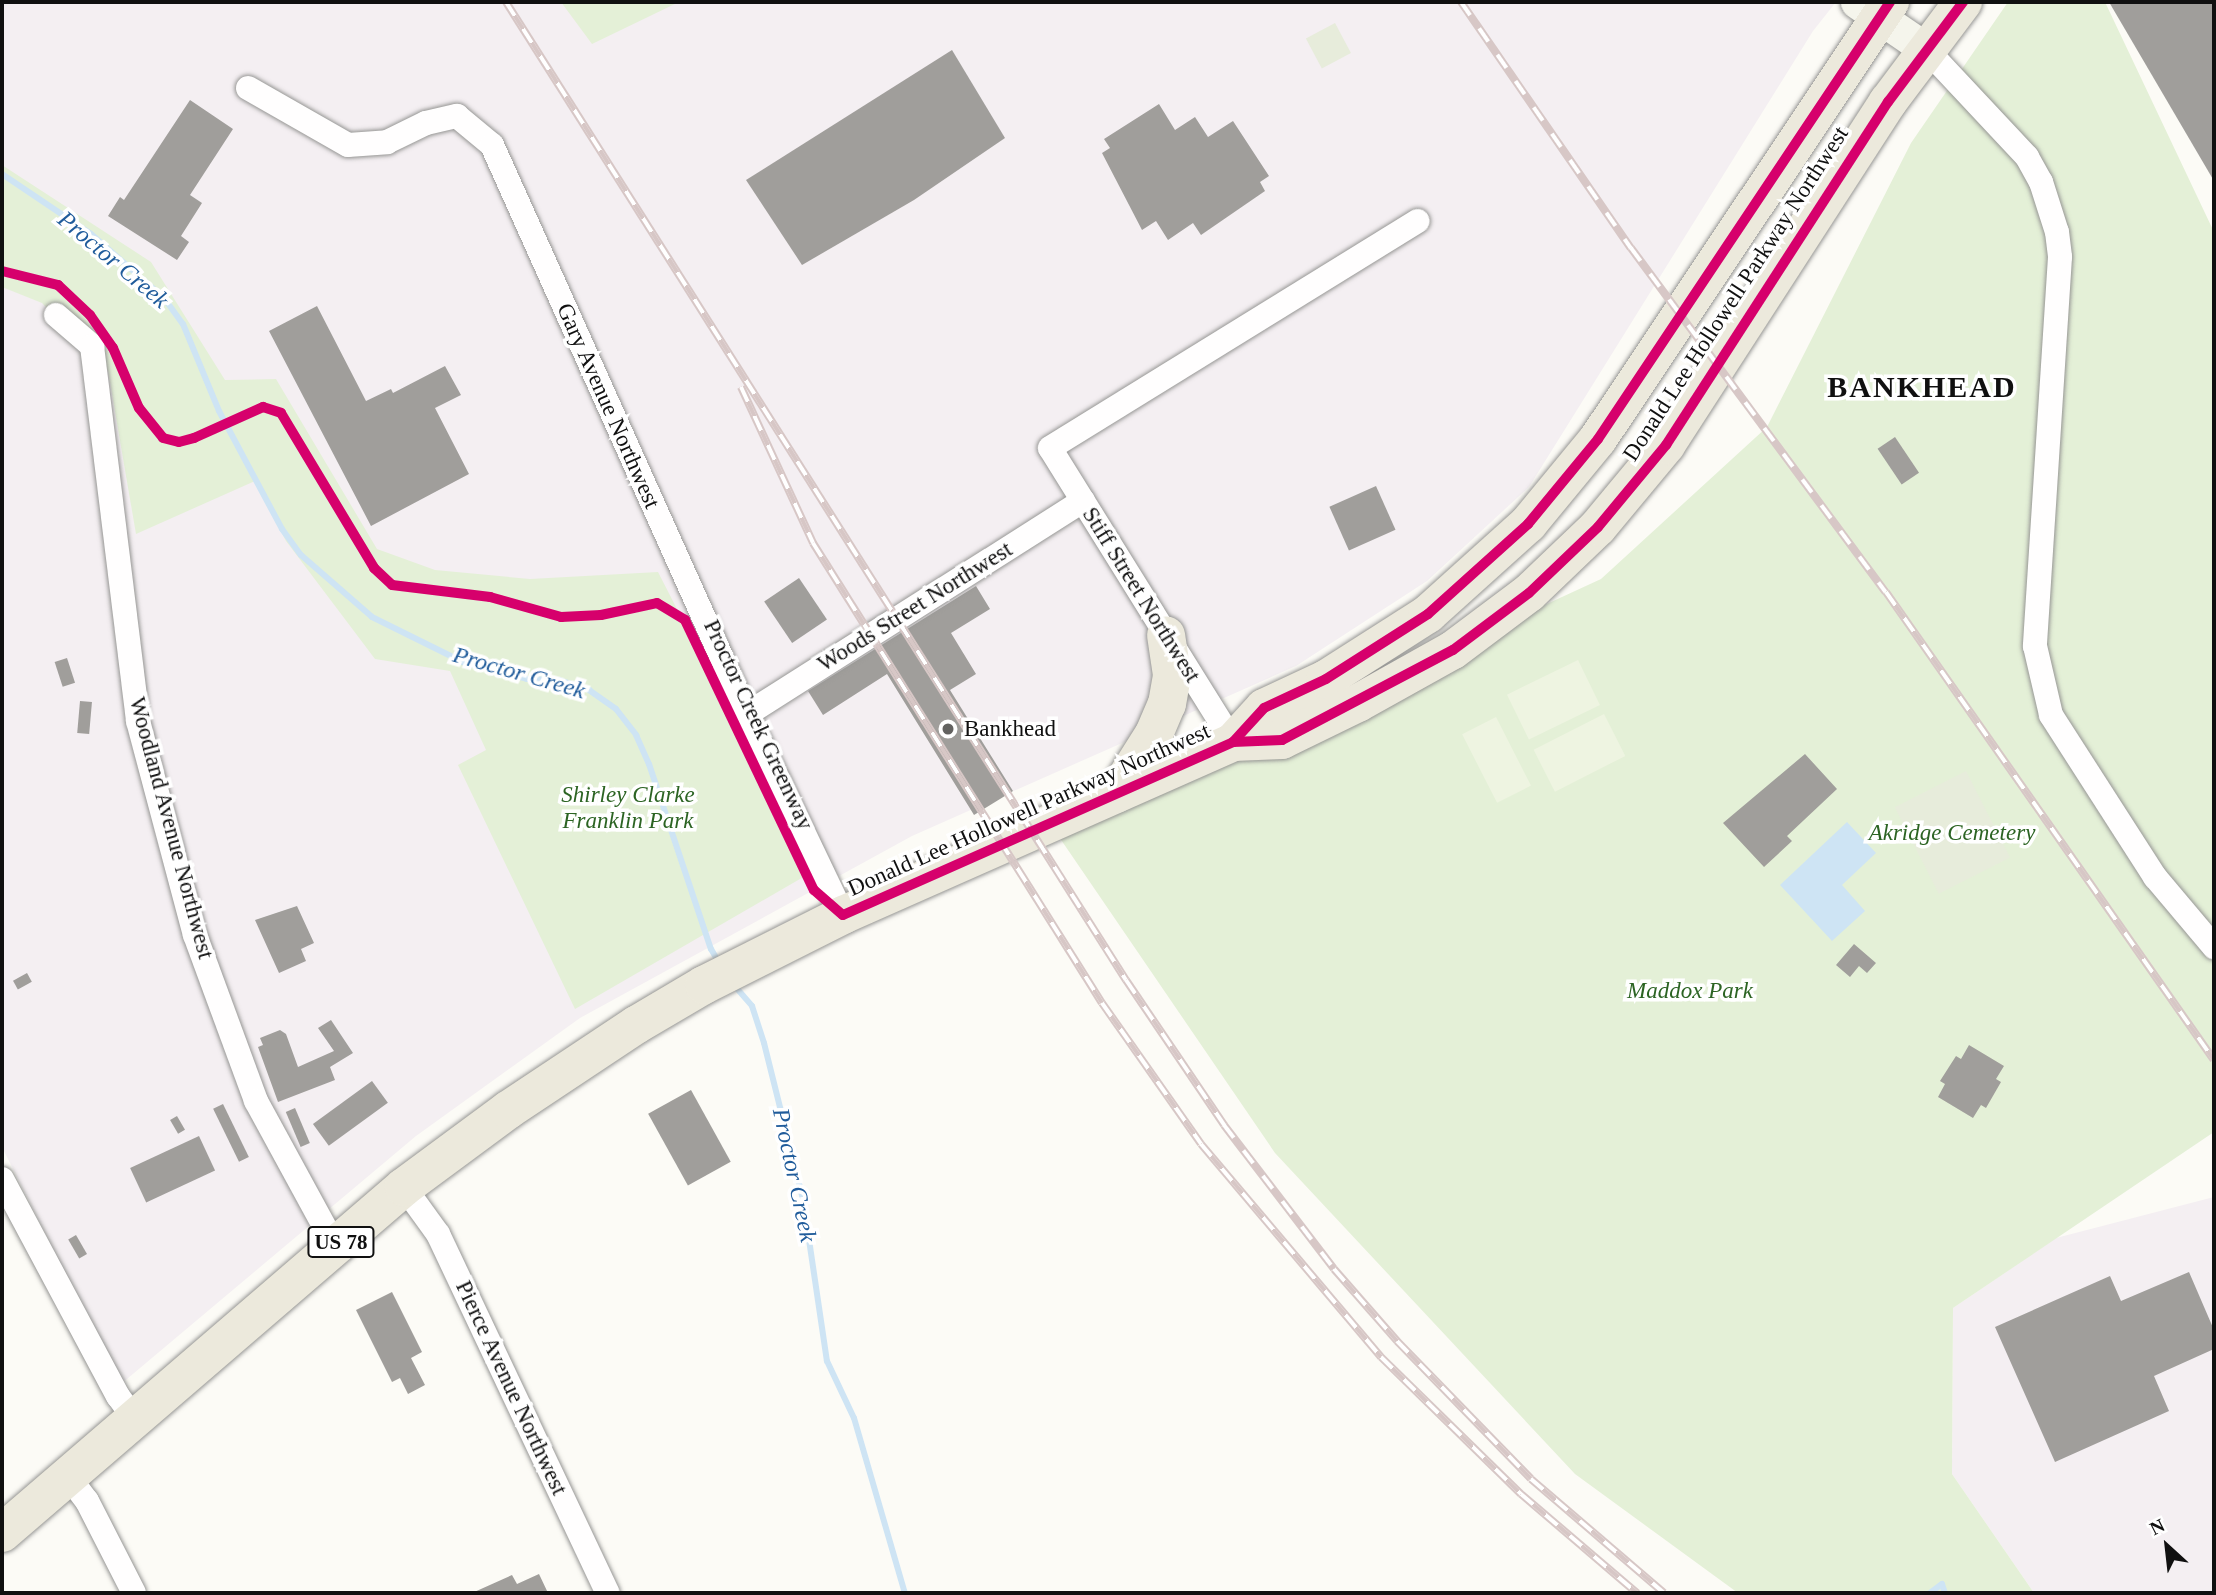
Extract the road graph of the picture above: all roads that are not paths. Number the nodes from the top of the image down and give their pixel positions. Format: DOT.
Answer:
graph roads {
  1 [pos="1963,2"];
  2 [pos="1876,6"];
  3 [pos="1926,49"];
  4 [pos="248,88"];
  5 [pos="1417,222"];
  6 [pos="56,315"];
  7 [pos="1083,501"];
  8 [pos="1166,635"];
  9 [pos="747,714"];
  10 [pos="1233,743"];
  11 [pos="1116,794"];
  12 [pos="843,915"];
  13 [pos="2214,947"];
  14 [pos="2,1179"];
  15 [pos="404,1187"];
  16 [pos="335,1247"];
  17 [pos="135,1419"];
  18 [pos="68,1476"];
  19 [pos="2,1532"];
  20 [pos="134,1593"];
  21 [pos="608,1593"];
  1 -- 3 [label="main road, Donald Lee Hollowell Parkway Northwest / US 78"];
  2 -- 3 [label="main road"];
  2 -- 10 [label="main road, Donald Lee Hollowell Parkway Northwest / US 78"];
  3 -- 10 [label="main road, Donald Lee Hollowell Parkway Northwest / US 78"];
  3 -- 13 [label="street"];
  4 -- 9 [label="street, Gary Avenue Northwest"];
  5 -- 7 [label="street, Stiff Street Northwest"];
  6 -- 16 [label="street, Woodland Avenue Northwest"];
  7 -- 8 [label="street, Stiff Street Northwest"];
  7 -- 9 [label="street, Woods Street Northwest"];
  8 -- 10 [label="street, Stiff Street Northwest"];
  8 -- 11 [label="main road"];
  9 -- 12 [label="street, Gary Avenue Northwest"];
  10 -- 11 [label="main road, Donald Lee Hollowell Parkway Northwest / US 78"];
  11 -- 12 [label="main road, Donald Lee Hollowell Parkway Northwest / US 78"];
  12 -- 15 [label="main road, Donald Lee Hollowell Parkway Northwest / US 78"];
  14 -- 17 [label="street"];
  15 -- 16 [label="main road, Donald Lee Hollowell Parkway Northwest / US 78"];
  15 -- 21 [label="street, Pierce Avenue Northwest"];
  16 -- 17 [label="main road, Donald Lee Hollowell Parkway Northwest / US 78"];
  17 -- 18 [label="main road, Donald Lee Hollowell Parkway Northwest / US 78"];
  18 -- 19 [label="main road, Donald Lee Hollowell Parkway Northwest / US 78"];
  18 -- 20 [label="street"];
}
